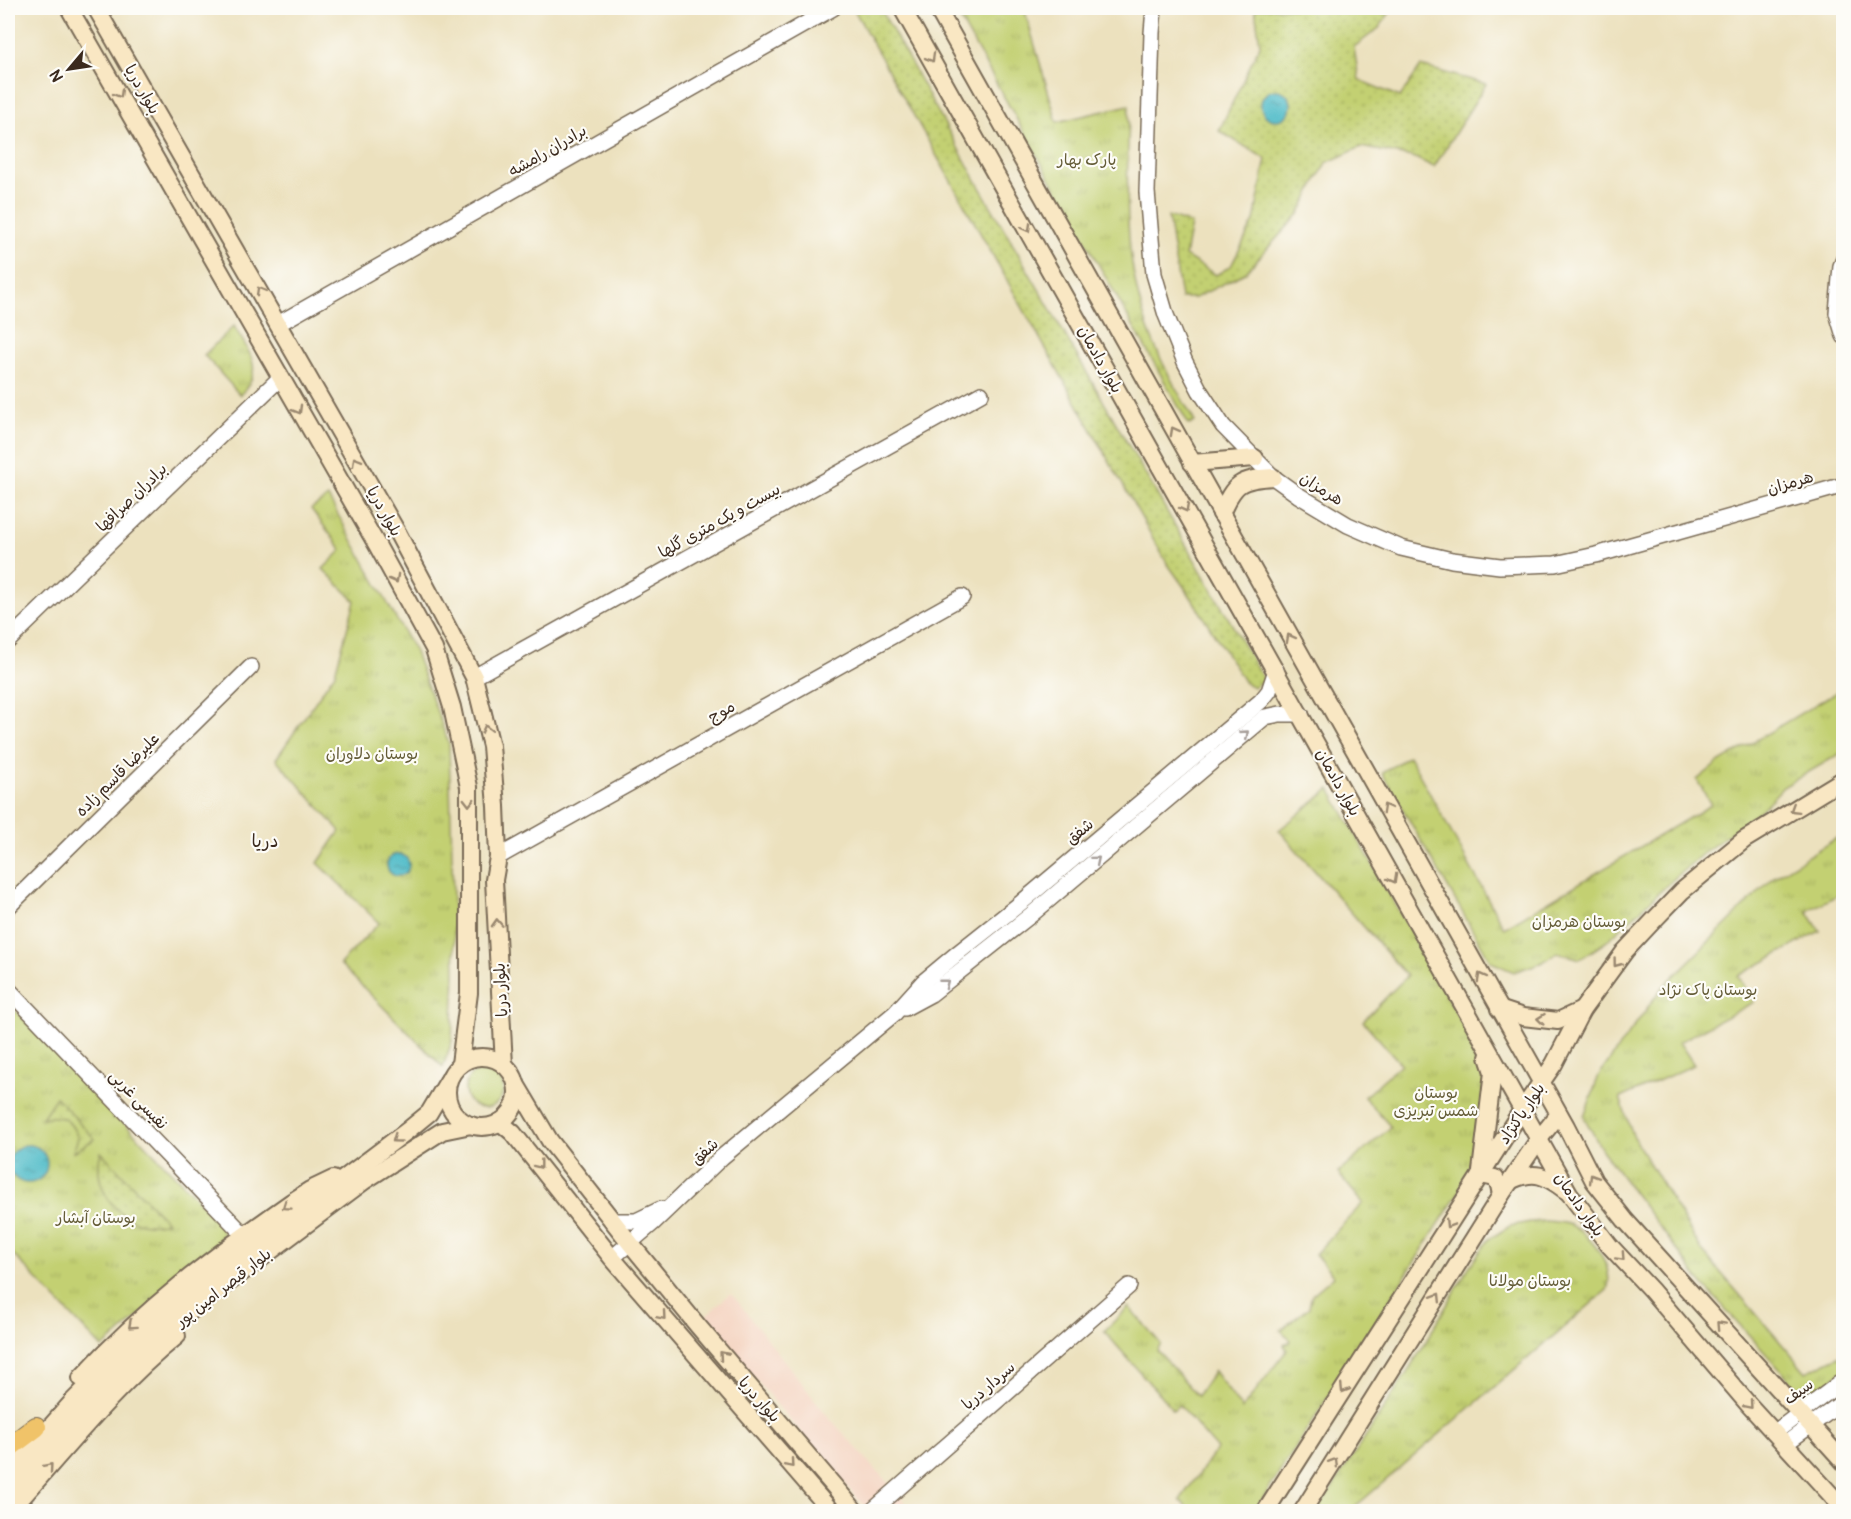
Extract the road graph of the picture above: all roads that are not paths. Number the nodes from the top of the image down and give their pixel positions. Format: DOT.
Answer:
graph roads {
  1 [pos="69,8"];
  2 [pos="833,8"];
  3 [pos="902,8"];
  4 [pos="936,8"];
  5 [pos="1154,8"];
  6 [pos="97,9"];
  7 [pos="78,23"];
  8 [pos="1844,258"];
  9 [pos="278,324"];
  10 [pos="1844,336"];
  11 [pos="279,378"];
  12 [pos="981,394"];
  13 [pos="1255,458"];
  14 [pos="1192,463"];
  15 [pos="1273,477"];
  16 [pos="1844,485"];
  17 [pos="1221,514"];
  18 [pos="397,532"];
  19 [pos="377,545"];
  20 [pos="962,597"];
  21 [pos="8,641"];
  22 [pos="251,667"];
  23 [pos="1276,670"];
  24 [pos="474,677"];
  25 [pos="1301,714"];
  26 [pos="1186,774"];
  27 [pos="1844,779"];
  28 [pos="1116,834"];
  29 [pos="498,857"];
  30 [pos="1022,902"];
  31 [pos="8,907"];
  32 [pos="1032,914"];
  33 [pos="1013,920"];
  34 [pos="8,989"];
  35 [pos="1499,1009"];
  36 [pos="1582,1010"];
  37 [pos="465,1030"];
  38 [pos="1479,1031"];
  39 [pos="503,1035"];
  40 [pos="460,1064"];
  41 [pos="504,1065"];
  42 [pos="448,1081"];
  43 [pos="1541,1083"];
  44 [pos="516,1084"];
  45 [pos="1522,1110"];
  46 [pos="429,1113"];
  47 [pos="1559,1114"];
  48 [pos="500,1122"];
  49 [pos="471,1125"];
  50 [pos="442,1131"];
  51 [pos="1539,1139"];
  52 [pos="360,1175"];
  53 [pos="1480,1175"];
  54 [pos="1512,1180"];
  55 [pos="1569,1193"];
  56 [pos="1501,1195"];
  57 [pos="676,1201"];
  58 [pos="612,1221"];
  59 [pos="244,1235"];
  60 [pos="630,1243"];
  61 [pos="612,1258"];
  62 [pos="1129,1286"];
  63 [pos="1844,1380"];
  64 [pos="1844,1401"];
  65 [pos="1800,1412"];
  66 [pos="1811,1425"];
  67 [pos="36,1427"];
  68 [pos="1780,1438"];
  69 [pos="8,1448"];
  70 [pos="8,1459"];
  71 [pos="1844,1462"];
  72 [pos="8,1475"];
  73 [pos="8,1492"];
  74 [pos="1844,1509"];
  75 [pos="10,1511"];
  76 [pos="831,1512"];
  77 [pos="856,1512"];
  78 [pos="871,1512"];
  79 [pos="1265,1512"];
  80 [pos="1302,1512"];
  1 -- 7 [label="main road, بلوار دریا"];
  2 -- 9 [label="street, برادران رامشه"];
  3 -- 23 [label="main road, بلوار دادمان, one-way"];
  14 -- 4 [label="main road, بلوار دادمان, one-way"];
  5 -- 13 [label="street, هرمزان"];
  6 -- 7 [label="main road"];
  9 -- 6 [label="main road, بلوار دریا, one-way"];
  7 -- 11 [label="main road, بلوار دریا, one-way"];
  8 -- 10 [label="street"];
  18 -- 9 [label="main road, بلوار دریا, one-way"];
  11 -- 19 [label="main road, بلوار دریا, one-way"];
  11 -- 21 [label="street, برادران صرافها"];
  12 -- 24 [label="street, بیست و یک متری گلها"];
  13 -- 14 [label="main road"];
  13 -- 15 [label="street, هرمزان"];
  14 -- 17 [label="main road, بلوار دادمان"];
  15 -- 16 [label="street, هرمزان"];
  15 -- 17 [label="main road"];
  35 -- 17 [label="main road, بلوار دادمان, one-way"];
  18 -- 19 [label="main road"];
  18 -- 24 [label="main road, بلوار دریا"];
  19 -- 37 [label="main road, بلوار دریا, one-way"];
  20 -- 29 [label="street, موج"];
  22 -- 31 [label="street, علیرضا قاسم زاده"];
  23 -- 25 [label="main road, بلوار دادمان"];
  23 -- 26 [label="street, شفق"];
  29 -- 24 [label="main road, بلوار دریا, one-way"];
  26 -- 25 [label="street, شفق, one-way"];
  25 -- 38 [label="main road, بلوار دادمان, one-way"];
  26 -- 28 [label="street, شفق"];
  27 -- 36 [label="main road, بلوار پاکنژاد, one-way"];
  28 -- 30 [label="street, شفق"];
  32 -- 28 [label="street, شفق, one-way"];
  39 -- 29 [label="main road, بلوار دریا, one-way"];
  30 -- 32 [label="street"];
  30 -- 33 [label="street, شفق"];
  32 -- 33 [label="street, شفق"];
  33 -- 57 [label="street, شفق"];
  34 -- 59 [label="street, نفیسی غربی"];
  36 -- 35 [label="main road, one-way"];
  35 -- 43 [label="main road, بلوار دادمان"];
  36 -- 43 [label="main road, بلوار پاکنژاد"];
  37 -- 39 [label="main road"];
  37 -- 40 [label="main road, بلوار دریا"];
  38 -- 45 [label="main road, بلوار دادمان"];
  38 -- 53 [label="main road"];
  39 -- 41 [label="main road, بلوار دریا"];
  40 -- 41 [label="main road"];
  40 -- 42 [label="main road"];
  41 -- 44 [label="main road"];
  42 -- 46 [label="main road, بلوار قیصر امین پور"];
  42 -- 49 [label="main road"];
  43 -- 45 [label="main road, بلوار پاکنژاد"];
  43 -- 47 [label="main road, بلوار دادمان"];
  44 -- 48 [label="main road"];
  44 -- 58 [label="main road, بلوار دریا"];
  45 -- 51 [label="main road, بلوار دادمان"];
  45 -- 53 [label="main road, بلوار پاکنژاد"];
  46 -- 50 [label="main road"];
  46 -- 52 [label="main road, بلوار قیصر امین پور, one-way"];
  47 -- 51 [label="main road, بلوار پاکنژاد"];
  65 -- 47 [label="main road, بلوار دادمان, one-way"];
  48 -- 49 [label="main road"];
  48 -- 61 [label="main road, بلوار دریا, one-way"];
  49 -- 50 [label="main road, بلوار قیصر امین پور"];
  50 -- 52 [label="main road, بلوار قیصر امین پور"];
  51 -- 54 [label="main road, بلوار پاکنژاد"];
  51 -- 55 [label="main road, بلوار دادمان"];
  52 -- 59 [label="main road, one-way"];
  52 -- 72 [label="main road, بلوار قیصر امین پور"];
  52 -- 73 [label="main road, بلوار قیصر امین پور"];
  75 -- 52 [label="main road, one-way"];
  53 -- 56 [label="main road"];
  53 -- 79 [label="main road, بلوار پاکنژاد, one-way"];
  54 -- 55 [label="main road"];
  54 -- 56 [label="main road, بلوار پاکنژاد"];
  55 -- 68 [label="main road, بلوار دادمان, one-way"];
  80 -- 56 [label="main road, بلوار پاکنژاد, one-way"];
  57 -- 58 [label="street, شفق"];
  57 -- 60 [label="street, شفق"];
  58 -- 60 [label="main road, بلوار دریا"];
  59 -- 67 [label="main road, one-way"];
  60 -- 61 [label="street, شفق"];
  77 -- 60 [label="main road, بلوار دریا, one-way"];
  61 -- 76 [label="main road, بلوار دریا, one-way"];
  62 -- 78 [label="street, سردار دریا"];
  63 -- 65 [label="street, سیف"];
  64 -- 66 [label="street"];
  65 -- 66 [label="main road, بلوار دادمان"];
  65 -- 68 [label="street, سیف"];
  66 -- 68 [label="street"];
  66 -- 71 [label="main road, بلوار دادمان"];
  67 -- 69 [label="highway"];
  67 -- 70 [label="main road"];
  68 -- 74 [label="main road, بلوار دادمان"];
}
